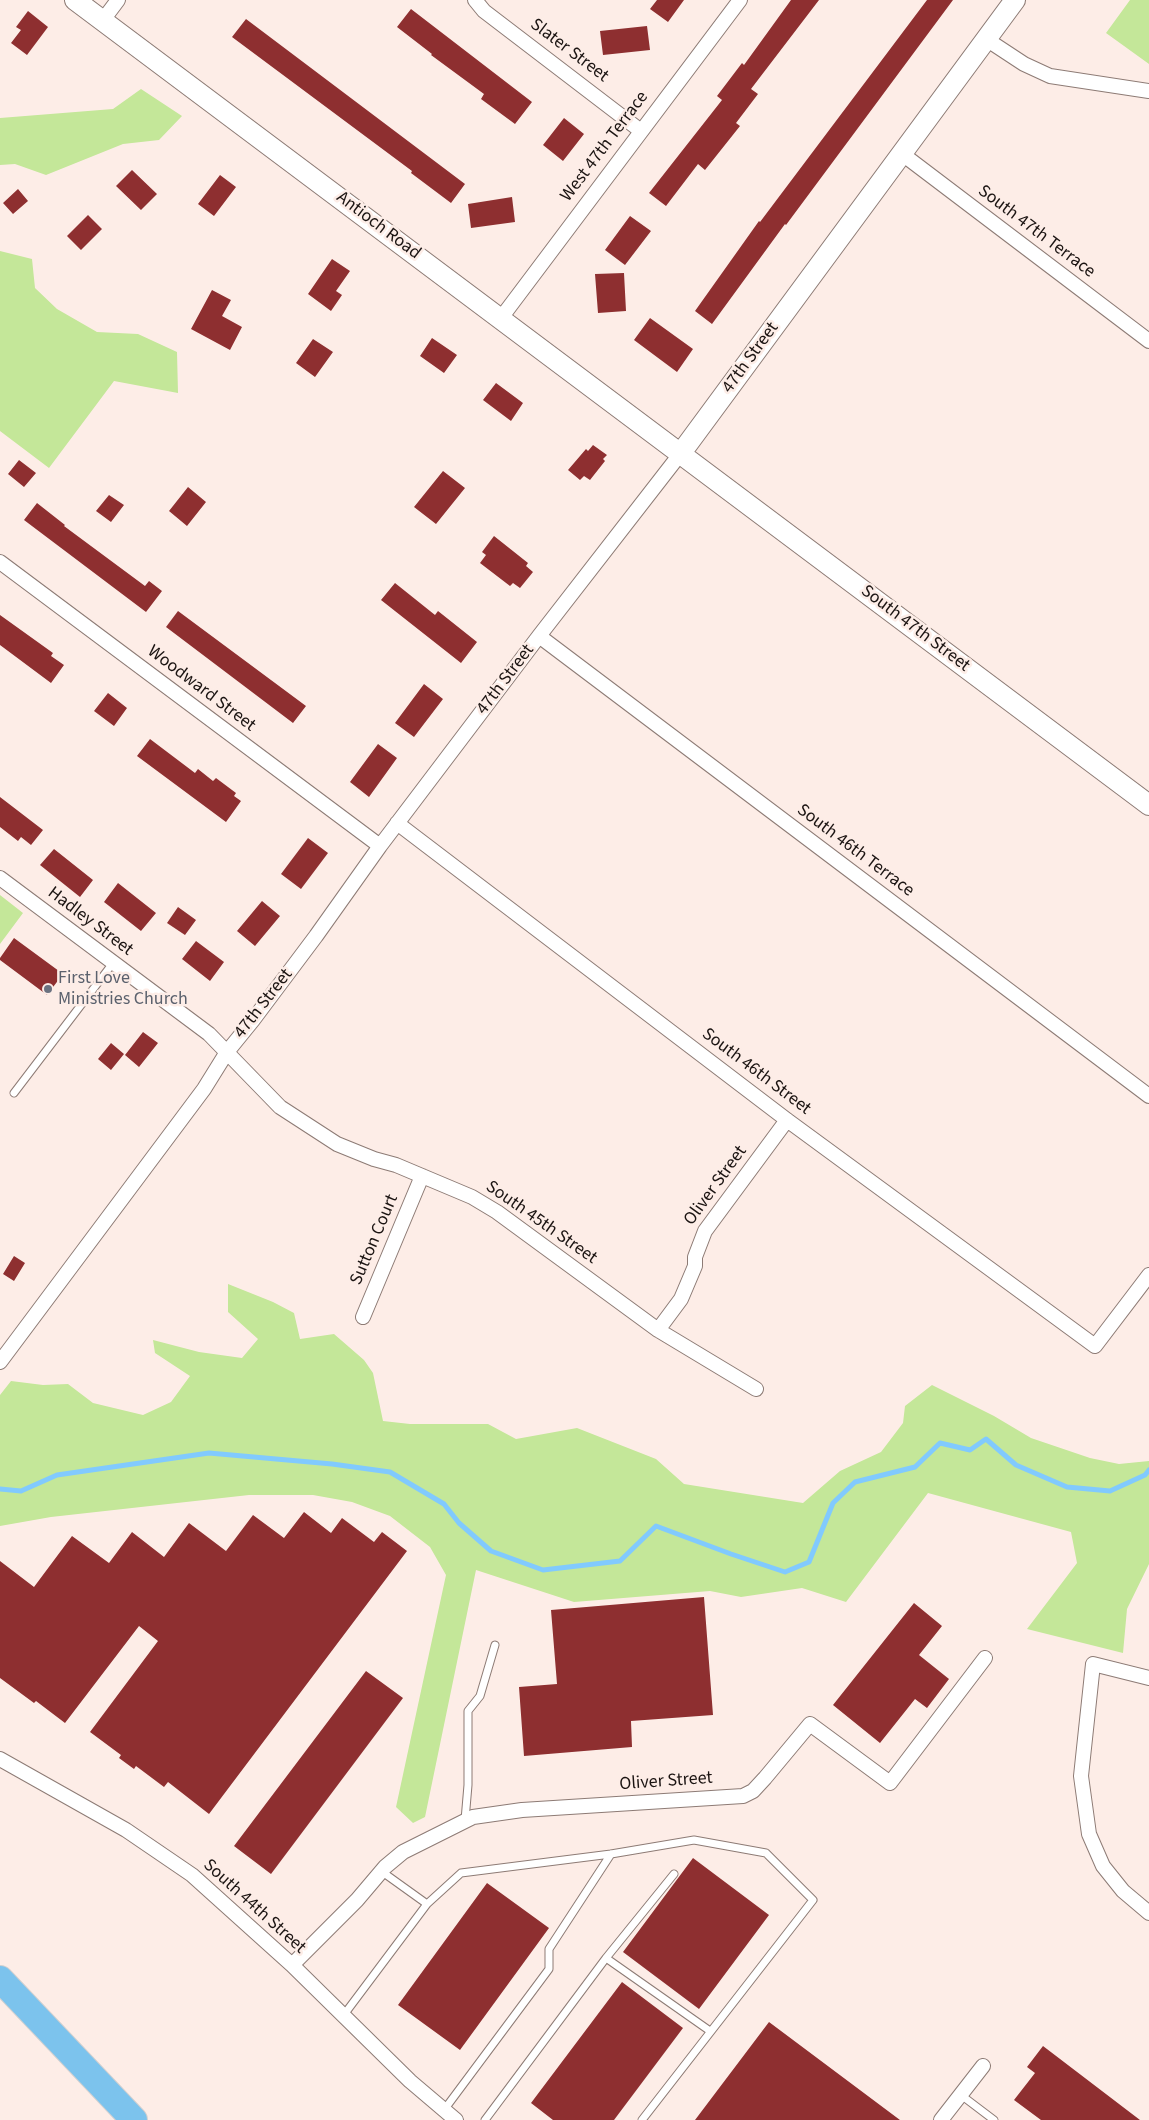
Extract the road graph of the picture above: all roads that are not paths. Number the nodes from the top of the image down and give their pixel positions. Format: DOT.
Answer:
graph roads {
  1 [pos="75,0"];
  2 [pos="118,0"];
  3 [pos="475,0"];
  4 [pos="740,0"];
  5 [pos="1015,0"];
  6 [pos="103,20"];
  7 [pos="986,39"];
  8 [pos="1149,91"];
  9 [pos="641,131"];
  10 [pos="901,153"];
  11 [pos="501,318"];
  12 [pos="1149,341"];
  13 [pos="681,453"];
  14 [pos="0,562"];
  15 [pos="539,636"];
  16 [pos="1149,805"];
  17 [pos="397,823"];
  18 [pos="380,846"];
  19 [pos="0,878"];
  20 [pos="114,963"];
  21 [pos="227,1052"];
  22 [pos="14,1093"];
  23 [pos="1149,1096"];
  24 [pos="787,1120"];
  25 [pos="422,1176"];
  26 [pos="1149,1276"];
  27 [pos="363,1317"];
  28 [pos="658,1330"];
  29 [pos="0,1362"];
  30 [pos="756,1389"];
  31 [pos="494,1645"];
  32 [pos="985,1658"];
  33 [pos="1149,1678"];
  34 [pos="0,1759"];
  35 [pos="465,1820"];
  36 [pos="611,1854"];
  37 [pos="381,1871"];
  38 [pos="674,1874"];
  39 [pos="427,1904"];
  40 [pos="1149,1913"];
  41 [pos="606,1958"];
  42 [pos="292,1965"];
  43 [pos="0,1979"];
  44 [pos="343,2016"];
  45 [pos="710,2031"];
  46 [pos="982,2066"];
  47 [pos="961,2095"];
  48 [pos="444,2110"];
  49 [pos="134,2120"];
  50 [pos="456,2120"];
  51 [pos="485,2120"];
  52 [pos="642,2120"];
  53 [pos="941,2120"];
  54 [pos="994,2120"];
  1 -- 6 [label="main road, Antioch Road"];
  2 -- 6 [label="street"];
  3 -- 9 [label="street, Slater Street"];
  4 -- 9 [label="street, West 47th Terrace"];
  5 -- 7 [label="main road, 47th Street"];
  6 -- 11 [label="main road, Antioch Road"];
  7 -- 8 [label="street"];
  7 -- 10 [label="main road, 47th Street"];
  9 -- 11 [label="street, West 47th Terrace"];
  10 -- 12 [label="street, South 47th Terrace"];
  10 -- 13 [label="main road, 47th Street"];
  11 -- 13 [label="main road, Antioch Road"];
  13 -- 15 [label="street, 47th Street"];
  13 -- 16 [label="main road, South 47th Street"];
  14 -- 18 [label="street, Woodward Street"];
  15 -- 17 [label="street, 47th Street"];
  15 -- 23 [label="street, South 46th Terrace"];
  17 -- 18 [label="street, 47th Street"];
  17 -- 24 [label="street, South 46th Street"];
  18 -- 21 [label="street, 47th Street"];
  19 -- 20 [label="street, Hadley Street"];
  20 -- 21 [label="street, Hadley Street"];
  20 -- 22 [label="lane"];
  21 -- 25 [label="street, South 45th Street"];
  21 -- 29 [label="street, 47th Street"];
  24 -- 26 [label="street, South 46th Street"];
  24 -- 28 [label="street, Oliver Street"];
  25 -- 27 [label="street, Sutton Court"];
  25 -- 28 [label="street, South 45th Street"];
  28 -- 30 [label="street, South 45th Street"];
  31 -- 35 [label="lane"];
  32 -- 35 [label="street, Oliver Street"];
  33 -- 40 [label="street"];
  34 -- 42 [label="street, South 44th Street"];
  35 -- 37 [label="street, Oliver Street"];
  36 -- 39 [label="lane"];
  36 -- 45 [label="lane"];
  36 -- 48 [label="lane"];
  37 -- 39 [label="lane"];
  37 -- 42 [label="street, Oliver Street"];
  38 -- 41 [label="lane"];
  39 -- 44 [label="lane"];
  41 -- 45 [label="lane"];
  41 -- 51 [label="lane"];
  42 -- 44 [label="street, South 44th Street"];
  43 -- 49 [label="highway"];
  44 -- 48 [label="street, South 44th Street"];
  45 -- 52 [label="lane"];
  46 -- 47 [label="street"];
  47 -- 53 [label="street"];
  47 -- 54 [label="lane"];
  48 -- 50 [label="street, South 44th Street"];
}
